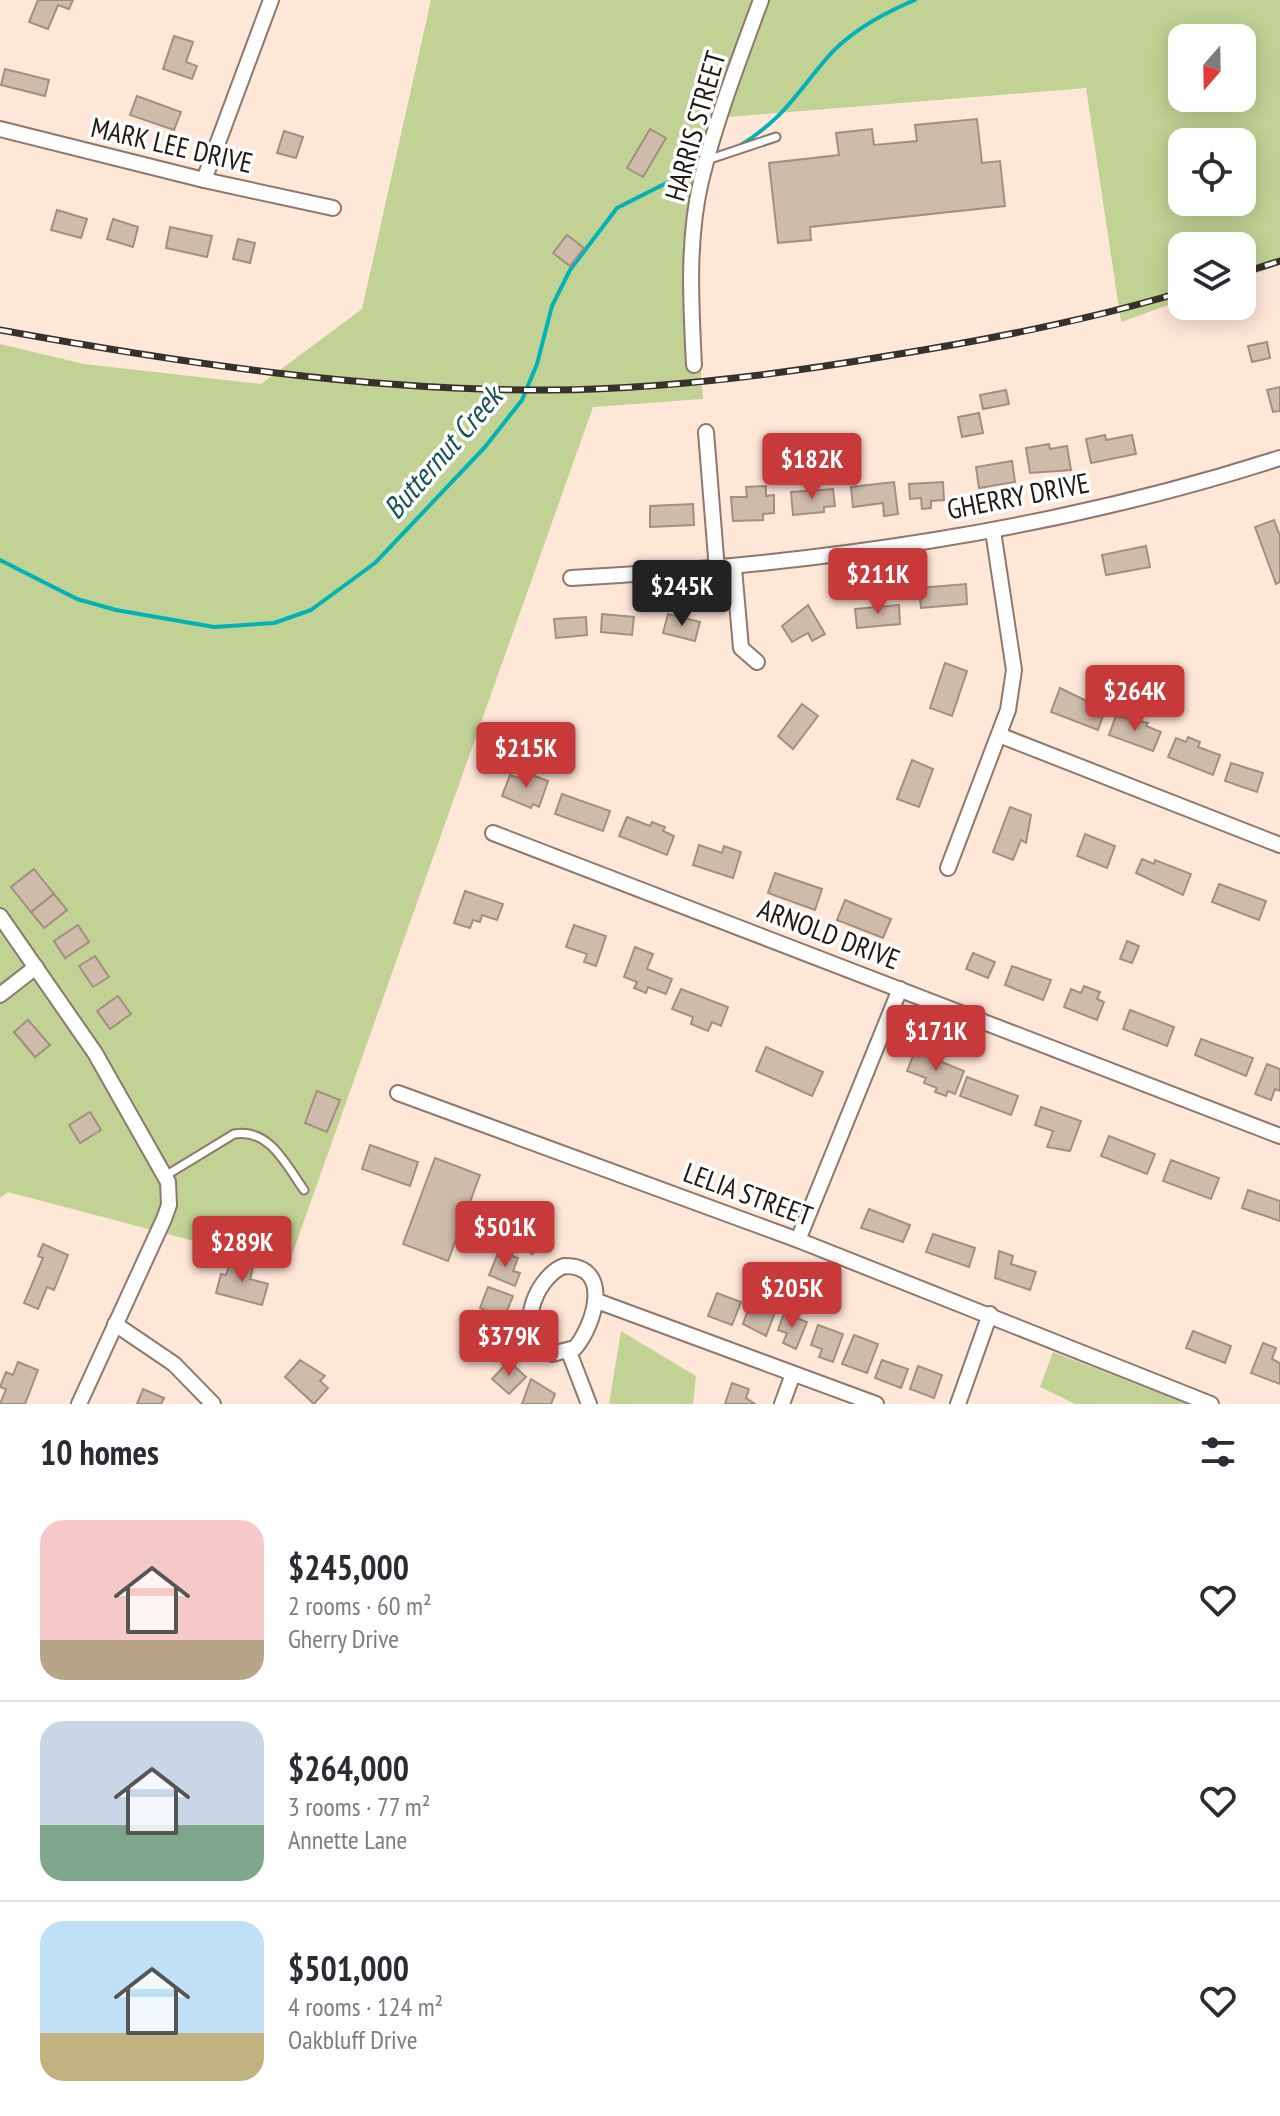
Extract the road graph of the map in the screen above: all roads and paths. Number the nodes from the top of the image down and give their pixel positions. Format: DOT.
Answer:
graph roads {
  1 [pos="271,0"];
  2 [pos="761,0"];
  3 [pos="0,129"];
  4 [pos="776,137"];
  5 [pos="707,160"];
  6 [pos="204,180"];
  7 [pos="333,208"];
  8 [pos="694,365"];
  9 [pos="706,432"];
  10 [pos="1280,458"];
  11 [pos="993,531"];
  12 [pos="734,568"];
  13 [pos="717,570"];
  14 [pos="571,578"];
  15 [pos="757,662"];
  16 [pos="999,735"];
  17 [pos="493,833"];
  18 [pos="1280,845"];
  19 [pos="948,868"];
  20 [pos="0,916"];
  21 [pos="36,967"];
  22 [pos="900,989"];
  23 [pos="0,995"];
  24 [pos="398,1093"];
  25 [pos="1280,1136"];
  26 [pos="165,1176"];
  27 [pos="304,1190"];
  28 [pos="798,1240"];
  29 [pos="597,1301"];
  30 [pos="990,1314"];
  31 [pos="115,1324"];
  32 [pos="569,1352"];
  33 [pos="793,1374"];
  34 [pos="79,1404"];
  35 [pos="213,1404"];
  36 [pos="589,1404"];
  37 [pos="782,1404"];
  38 [pos="876,1404"];
  39 [pos="958,1404"];
  40 [pos="1211,1404"];
  1 -- 6 [label="street"];
  2 -- 5 [label="street, HARRIS STREET"];
  3 -- 6 [label="street, MARK LEE DRIVE"];
  4 -- 5 [label="lane"];
  5 -- 8 [label="street, HARRIS STREET"];
  6 -- 7 [label="street, MARK LEE DRIVE"];
  9 -- 13 [label="street"];
  10 -- 11 [label="street, GHERRY DRIVE"];
  11 -- 12 [label="street, GHERRY DRIVE"];
  11 -- 16 [label="street"];
  12 -- 13 [label="street, GHERRY DRIVE"];
  12 -- 15 [label="street"];
  13 -- 14 [label="street, GHERRY DRIVE"];
  16 -- 18 [label="street"];
  16 -- 19 [label="street"];
  17 -- 22 [label="street, ARNOLD DRIVE"];
  20 -- 21 [label="street"];
  21 -- 23 [label="street"];
  21 -- 26 [label="street"];
  22 -- 25 [label="street, ARNOLD DRIVE"];
  22 -- 28 [label="street"];
  24 -- 28 [label="street, LELIA STREET"];
  26 -- 27 [label="lane"];
  26 -- 31 [label="street"];
  28 -- 30 [label="street, LELIA STREET"];
  29 -- 32 [label="street"];
  29 -- 32 [label="street"];
  29 -- 33 [label="street"];
  30 -- 39 [label="street"];
  30 -- 40 [label="street, LELIA STREET"];
  31 -- 34 [label="street"];
  31 -- 35 [label="street"];
  32 -- 36 [label="street"];
  33 -- 37 [label="street"];
  33 -- 38 [label="street"];
}
